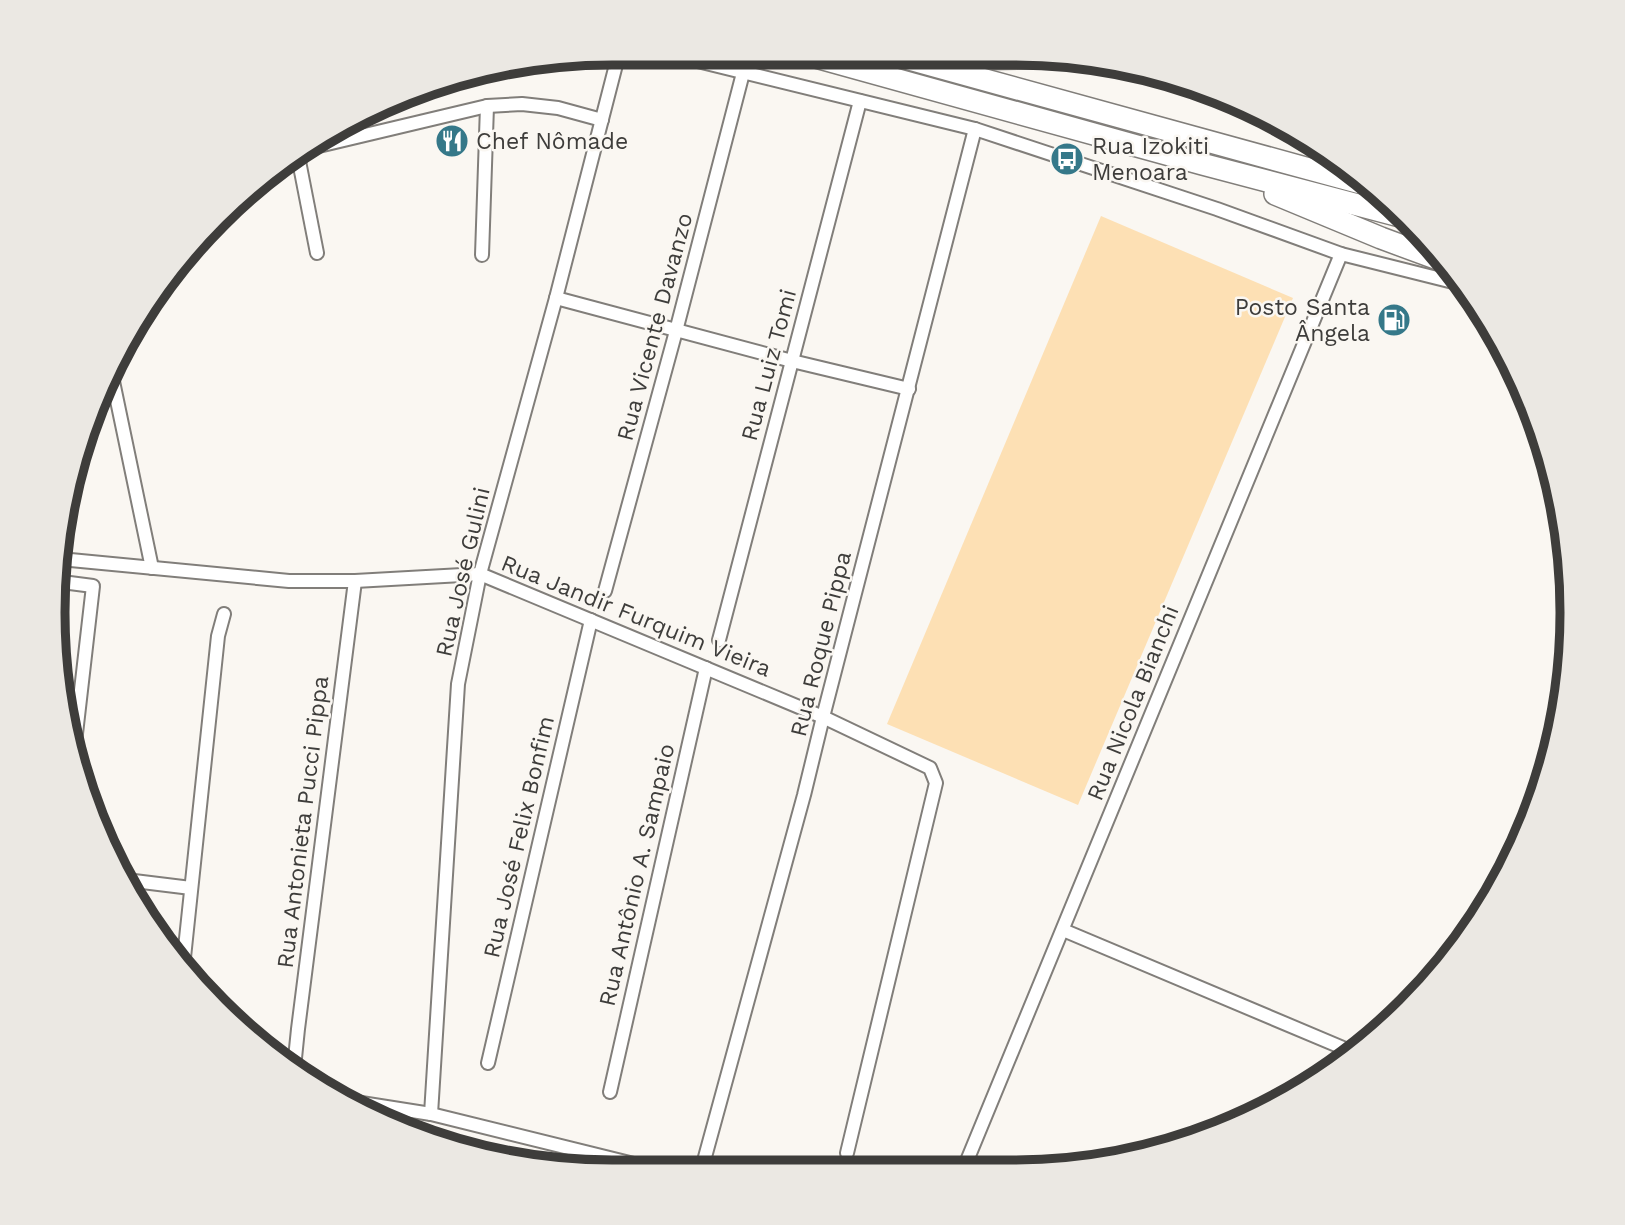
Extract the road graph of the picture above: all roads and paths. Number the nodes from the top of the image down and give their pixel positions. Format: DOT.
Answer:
graph roads {
  1 [pos="617,65"];
  2 [pos="711,65"];
  3 [pos="844,65"];
  4 [pos="931,65"];
  5 [pos="743,73"];
  6 [pos="860,101"];
  7 [pos="487,106"];
  8 [pos="602,120"];
  9 [pos="975,129"];
  10 [pos="331,143"];
  11 [pos="299,163"];
  12 [pos="1202,164"];
  13 [pos="1348,180"];
  14 [pos="1387,213"];
  15 [pos="317,253"];
  16 [pos="1341,254"];
  17 [pos="482,255"];
  18 [pos="1427,255"];
  19 [pos="1448,281"];
  20 [pos="556,298"];
  21 [pos="676,331"];
  22 [pos="792,361"];
  23 [pos="114,386"];
  24 [pos="909,389"];
  25 [pos="67,560"];
  26 [pos="152,568"];
  27 [pos="480,575"];
  28 [pos="355,581"];
  29 [pos="66,582"];
  30 [pos="605,591"];
  31 [pos="224,614"];
  32 [pos="591,620"];
  33 [pos="719,640"];
  34 [pos="706,668"];
  35 [pos="822,716"];
  36 [pos="77,727"];
  37 [pos="135,881"];
  38 [pos="191,888"];
  39 [pos="1063,930"];
  40 [pos="184,954"];
  41 [pos="1344,1048"];
  42 [pos="295,1059"];
  43 [pos="488,1063"];
  44 [pos="610,1092"];
  45 [pos="371,1105"];
  46 [pos="430,1114"];
  47 [pos="847,1153"];
  48 [pos="591,1154"];
  49 [pos="589,1159"];
  50 [pos="616,1160"];
  51 [pos="704,1160"];
  52 [pos="967,1160"];
  1 -- 8 [label="street, Rua José Gulini"];
  2 -- 5 [label="street"];
  3 -- 12 [label="highway"];
  4 -- 13 [label="highway"];
  5 -- 6 [label="street"];
  5 -- 21 [label="street, Rua Vicente Davanzo"];
  6 -- 9 [label="street"];
  6 -- 22 [label="street, Rua Luiz Tomi"];
  7 -- 8 [label="street"];
  7 -- 10 [label="street"];
  7 -- 17 [label="street"];
  8 -- 20 [label="street, Rua José Gulini"];
  9 -- 16 [label="street"];
  9 -- 24 [label="street, Rua Roque Pippa"];
  11 -- 15 [label="street"];
  12 -- 14 [label="highway"];
  12 -- 18 [label="highway"];
  16 -- 19 [label="street"];
  16 -- 39 [label="street, Rua Nicola Bianchi"];
  20 -- 21 [label="street"];
  20 -- 27 [label="street, Rua José Gulini"];
  21 -- 22 [label="street"];
  21 -- 30 [label="street, Rua Vicente Davanzo"];
  22 -- 24 [label="street"];
  22 -- 33 [label="street, Rua Luiz Tomi"];
  23 -- 26 [label="street"];
  24 -- 35 [label="street, Rua Roque Pippa"];
  25 -- 26 [label="street, Rua Jandir Furquim Vieira"];
  26 -- 28 [label="street, Rua Jandir Furquim Vieira"];
  27 -- 28 [label="street, Rua Jandir Furquim Vieira"];
  27 -- 32 [label="street, Rua Jandir Furquim Vieira"];
  27 -- 46 [label="street, Rua José Gulini"];
  28 -- 42 [label="street, Rua Antonieta Pucci Pippa"];
  29 -- 36 [label="street"];
  31 -- 38 [label="street"];
  32 -- 34 [label="street, Rua Jandir Furquim Vieira"];
  32 -- 43 [label="street, Rua José Felix Bonfim"];
  34 -- 35 [label="street, Rua Jandir Furquim Vieira"];
  34 -- 44 [label="street, Rua Antônio A. Sampaio"];
  35 -- 47 [label="street, Rua Jandir Furquim Vieira"];
  35 -- 51 [label="street, Rua Roque Pippa"];
  37 -- 38 [label="street"];
  38 -- 40 [label="street"];
  39 -- 41 [label="street"];
  39 -- 52 [label="street, Rua Nicola Bianchi"];
  45 -- 46 [label="street"];
  46 -- 48 [label="street"];
  48 -- 49 [label="street"];
  48 -- 50 [label="street"];
}
